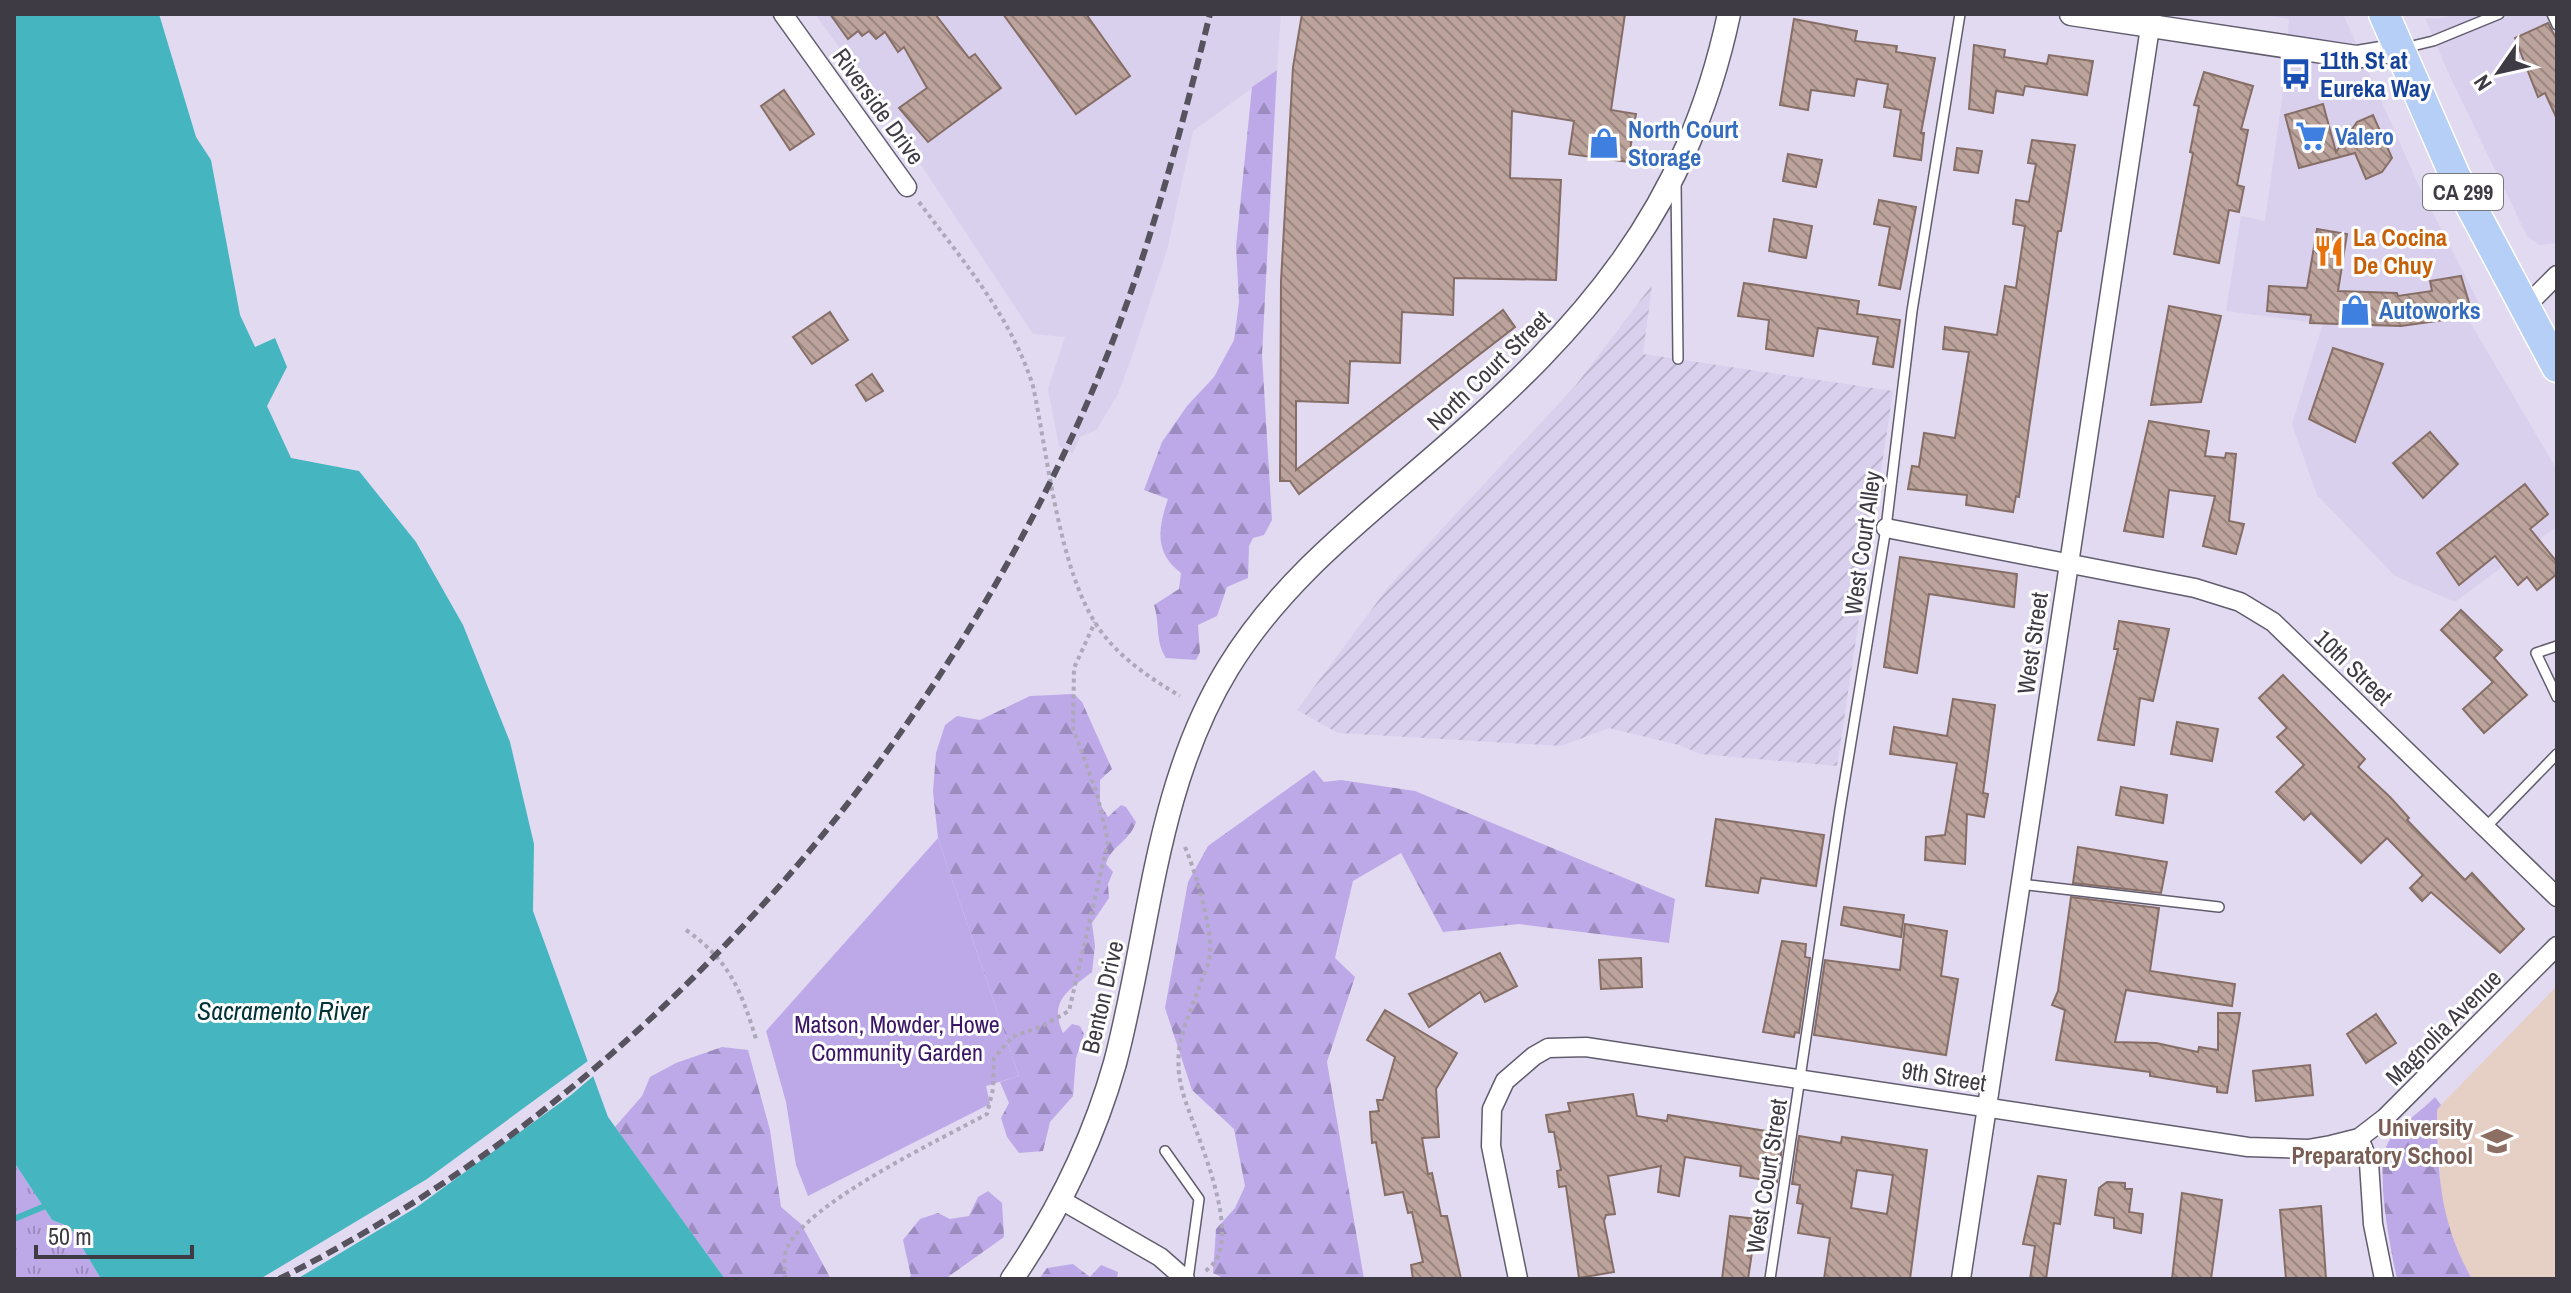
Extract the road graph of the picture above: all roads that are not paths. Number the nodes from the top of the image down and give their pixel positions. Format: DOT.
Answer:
graph roads {
  1 [pos="783,14"];
  2 [pos="1729,14"];
  3 [pos="1960,14"];
  4 [pos="2071,14"];
  5 [pos="2384,14"];
  6 [pos="2499,14"];
  7 [pos="2552,14"];
  8 [pos="2151,19"];
  9 [pos="2557,25"];
  10 [pos="2398,50"];
  11 [pos="1676,171"];
  12 [pos="910,190"];
  13 [pos="2557,275"];
  14 [pos="2523,309"];
  15 [pos="1678,359"];
  16 [pos="2557,367"];
  17 [pos="1886,528"];
  18 [pos="2068,564"];
  19 [pos="2557,646"];
  20 [pos="2557,697"];
  21 [pos="1205,710"];
  22 [pos="2557,754"];
  23 [pos="2485,828"];
  24 [pos="2020,884"];
  25 [pos="2557,897"];
  26 [pos="2219,907"];
  27 [pos="2557,946"];
  28 [pos="1802,1079"];
  29 [pos="1987,1108"];
  30 [pos="2359,1138"];
  31 [pos="1165,1151"];
  32 [pos="1061,1200"];
  33 [pos="1191,1277"];
  34 [pos="1012,1279"];
  35 [pos="1518,1279"];
  36 [pos="1770,1279"];
  37 [pos="1961,1279"];
  38 [pos="2384,1279"];
  1 -- 12 [label="street, Riverside Drive"];
  2 -- 11 [label="street, North Court Street"];
  3 -- 17 [label="lane, West Court Alley"];
  4 -- 8 [label="street"];
  5 -- 10 [label="highway, CA 299"];
  6 -- 10 [label="lane"];
  7 -- 9 [label="lane"];
  8 -- 10 [label="street"];
  8 -- 18 [label="street, West Street"];
  10 -- 14 [label="highway, CA 299"];
  11 -- 15 [label="lane"];
  11 -- 21 [label="street, North Court Street"];
  13 -- 14 [label="street"];
  14 -- 16 [label="highway, CA 299"];
  17 -- 18 [label="street, 10th Street"];
  17 -- 28 [label="lane, West Court Alley"];
  18 -- 23 [label="street, 10th Street"];
  18 -- 24 [label="street, West Street"];
  19 -- 20 [label="lane"];
  21 -- 32 [label="street, Benton Drive"];
  22 -- 23 [label="lane"];
  23 -- 25 [label="street, 10th Street"];
  24 -- 26 [label="lane"];
  24 -- 29 [label="street, West Street"];
  27 -- 30 [label="street, Magnolia Avenue"];
  28 -- 29 [label="street, 9th Street"];
  28 -- 35 [label="street, 9th Street"];
  28 -- 36 [label="lane, West Court Street"];
  29 -- 30 [label="street, 9th Street"];
  29 -- 37 [label="street, West Street"];
  30 -- 38 [label="street"];
  31 -- 33 [label="lane"];
  32 -- 33 [label="street"];
  32 -- 34 [label="street, Benton Drive"];
}
